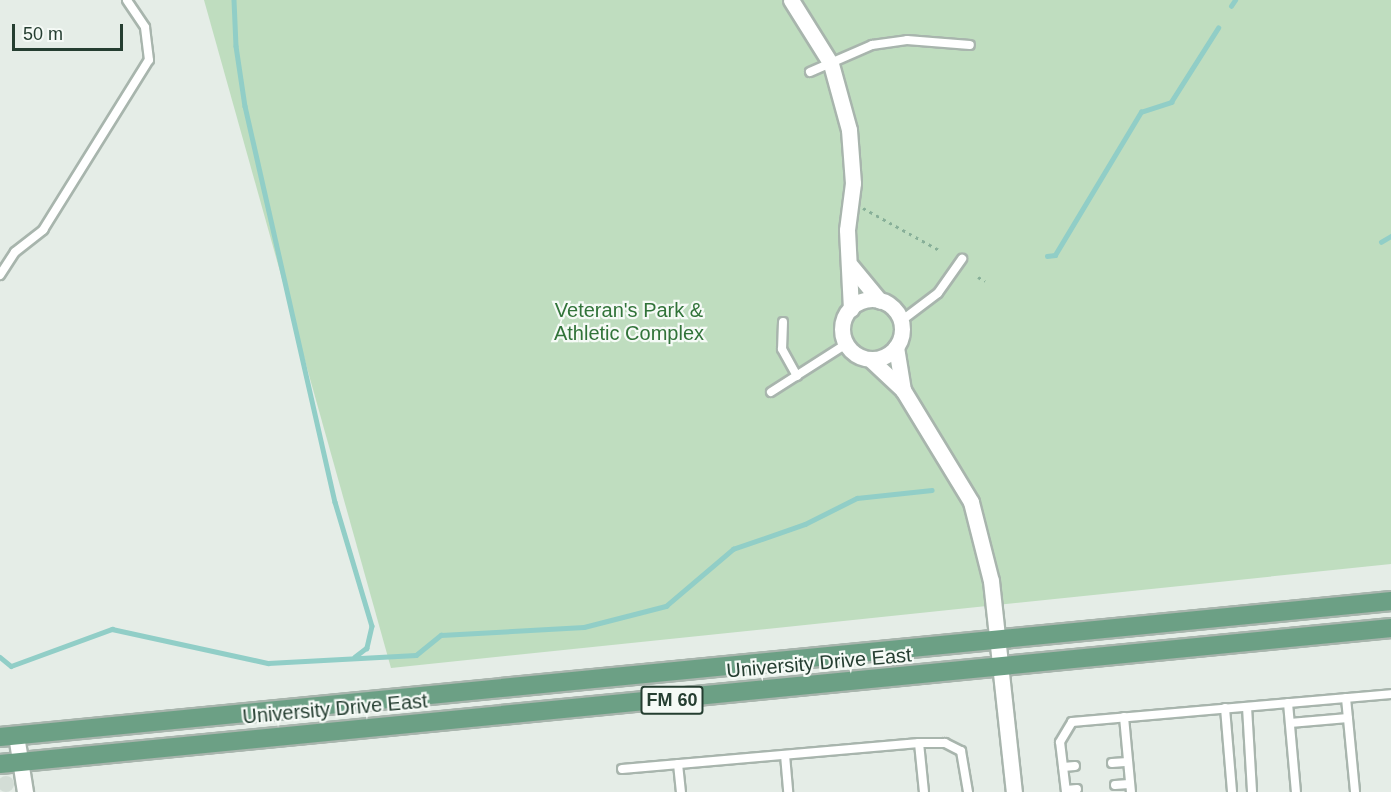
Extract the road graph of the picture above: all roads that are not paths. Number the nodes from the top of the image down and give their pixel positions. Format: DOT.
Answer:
graph roads {
  1 [pos="126,0"];
  2 [pos="791,0"];
  3 [pos="970,45"];
  4 [pos="831,64"];
  5 [pos="810,72"];
  6 [pos="962,260"];
  7 [pos="850,266"];
  8 [pos="0,275"];
  9 [pos="880,301"];
  10 [pos="851,309"];
  11 [pos="901,321"];
  12 [pos="783,322"];
  13 [pos="846,344"];
  14 [pos="896,347"];
  15 [pos="870,359"];
  16 [pos="797,376"];
  17 [pos="903,390"];
  18 [pos="771,392"];
  19 [pos="1391,601"];
  20 [pos="1391,628"];
  21 [pos="999,640"];
  22 [pos="1002,668"];
  23 [pos="1391,694"];
  24 [pos="1346,698"];
  25 [pos="1288,703"];
  26 [pos="1247,707"];
  27 [pos="1225,708"];
  28 [pos="1124,717"];
  29 [pos="1348,718"];
  30 [pos="1290,723"];
  31 [pos="8,736"];
  32 [pos="919,743"];
  33 [pos="785,754"];
  34 [pos="20,761"];
  35 [pos="1128,762"];
  36 [pos="1112,763"];
  37 [pos="0,764"];
  38 [pos="678,764"];
  39 [pos="1075,766"];
  40 [pos="1063,767"];
  41 [pos="622,769"];
  42 [pos="1115,785"];
  43 [pos="1130,788"];
  44 [pos="1077,789"];
  45 [pos="1066,791"];
  46 [pos="25,792"];
  47 [pos="681,792"];
  48 [pos="789,792"];
  49 [pos="924,792"];
  50 [pos="968,792"];
  51 [pos="1014,792"];
  52 [pos="1233,792"];
  53 [pos="1252,792"];
  54 [pos="1296,792"];
  55 [pos="1355,792"];
  1 -- 8 [label="lane"];
  2 -- 4 [label="street"];
  3 -- 4 [label="lane"];
  4 -- 5 [label="lane"];
  4 -- 7 [label="street"];
  6 -- 11 [label="lane"];
  7 -- 9 [label="street"];
  7 -- 10 [label="street"];
  9 -- 10 [label="street"];
  9 -- 11 [label="street"];
  10 -- 13 [label="street"];
  11 -- 14 [label="street"];
  12 -- 16 [label="lane"];
  13 -- 15 [label="street"];
  13 -- 16 [label="lane"];
  14 -- 15 [label="street"];
  14 -- 17 [label="street"];
  15 -- 17 [label="street"];
  16 -- 18 [label="lane"];
  17 -- 21 [label="street"];
  19 -- 21 [label="main road, University Drive East / FM 60"];
  20 -- 22 [label="main road, University Drive East / FM 60"];
  21 -- 22 [label="street"];
  21 -- 31 [label="main road, University Drive East / FM 60"];
  22 -- 34 [label="main road, University Drive East / FM 60"];
  22 -- 51 [label="street"];
  23 -- 24 [label="lane"];
  24 -- 25 [label="lane"];
  24 -- 29 [label="lane"];
  25 -- 26 [label="lane"];
  25 -- 30 [label="lane"];
  26 -- 27 [label="lane"];
  26 -- 53 [label="lane"];
  27 -- 28 [label="lane"];
  27 -- 52 [label="lane"];
  28 -- 35 [label="lane"];
  28 -- 40 [label="lane"];
  29 -- 30 [label="lane"];
  29 -- 55 [label="lane"];
  30 -- 54 [label="lane"];
  31 -- 34 [label="street"];
  32 -- 33 [label="lane"];
  32 -- 49 [label="lane"];
  32 -- 50 [label="lane"];
  33 -- 38 [label="lane"];
  33 -- 48 [label="lane"];
  34 -- 37 [label="main road, University Drive East / FM 60"];
  34 -- 46 [label="street"];
  35 -- 36 [label="lane"];
  35 -- 43 [label="lane"];
  38 -- 41 [label="lane"];
  38 -- 47 [label="lane"];
  39 -- 40 [label="lane"];
  40 -- 45 [label="lane"];
  42 -- 43 [label="lane"];
  44 -- 45 [label="lane"];
}
